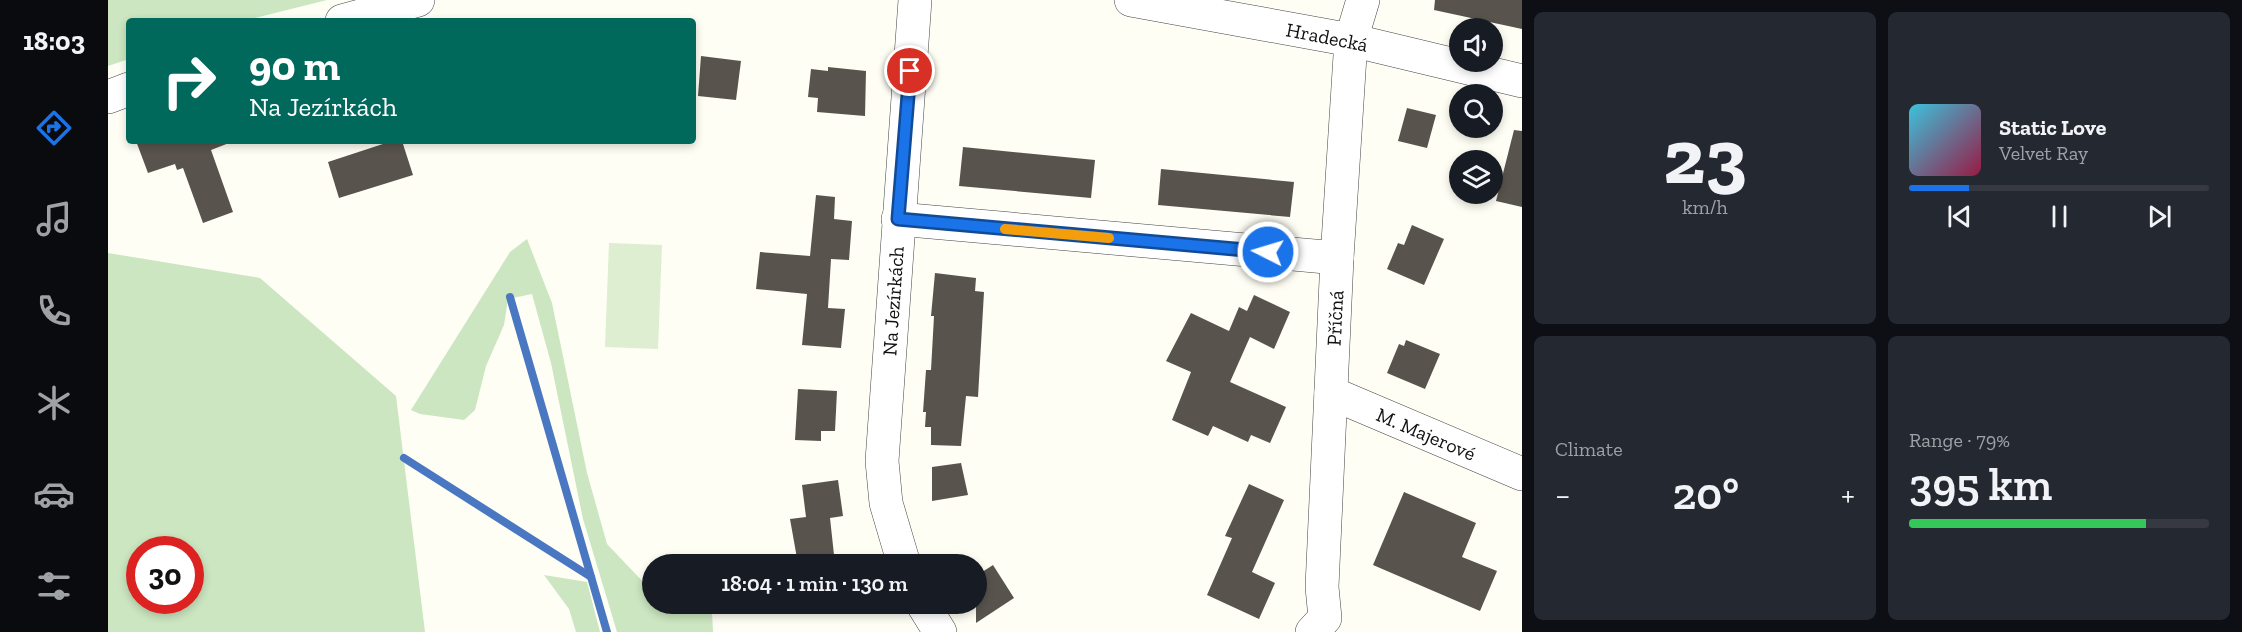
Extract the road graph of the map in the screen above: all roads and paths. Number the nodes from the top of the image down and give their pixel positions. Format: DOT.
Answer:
graph roads {
  1 [pos="418,0"];
  2 [pos="915,0"];
  3 [pos="1131,0"];
  4 [pos="1363,0"];
  5 [pos="353,18"];
  6 [pos="1351,40"];
  7 [pos="1522,81"];
  8 [pos="126,90"];
  9 [pos="108,97"];
  10 [pos="898,219"];
  11 [pos="1337,258"];
  12 [pos="1331,393"];
  13 [pos="1522,474"];
  14 [pos="901,554"];
  15 [pos="929,614"];
  16 [pos="1328,627"];
  17 [pos="940,632"];
  1 -- 5 [label="street"];
  2 -- 10 [label="street, Na Jezírkách"];
  3 -- 6 [label="street, Hradecká"];
  4 -- 6 [label="street, Příčná"];
  6 -- 7 [label="street, Hradecká"];
  6 -- 11 [label="street, Příčná"];
  8 -- 9 [label="street"];
  10 -- 11 [label="street"];
  10 -- 14 [label="street, Na Jezírkách"];
  11 -- 12 [label="street, Příčná"];
  12 -- 13 [label="street, M. Majerové"];
  12 -- 16 [label="street, Příčná"];
  15 -- 17 [label="street"];
}
